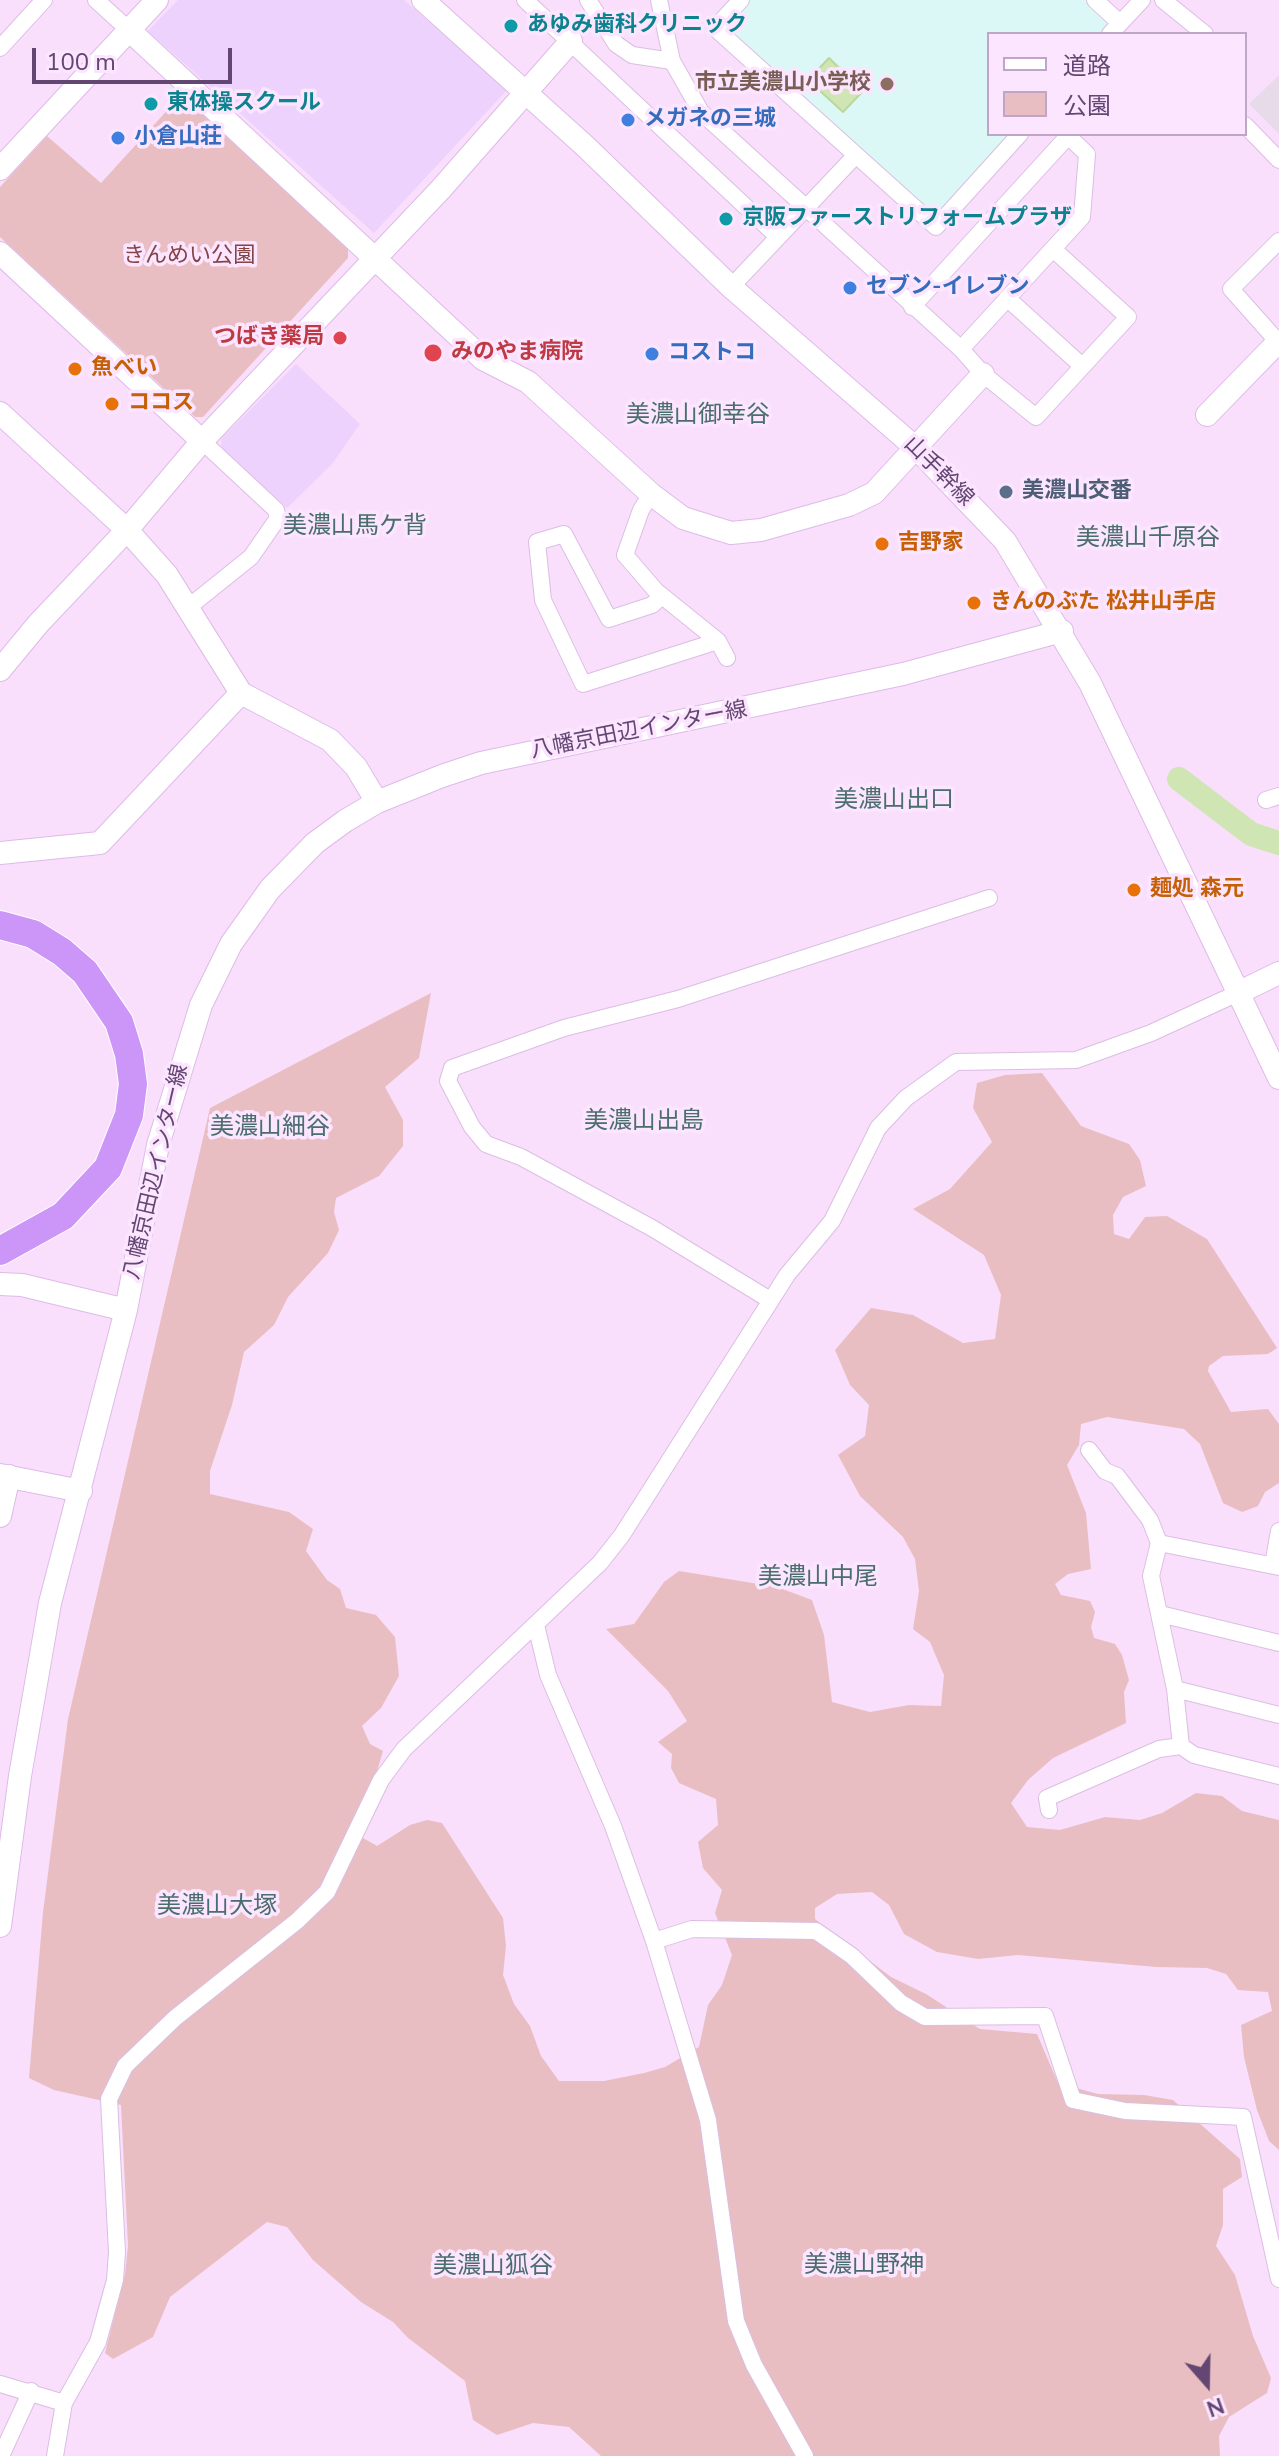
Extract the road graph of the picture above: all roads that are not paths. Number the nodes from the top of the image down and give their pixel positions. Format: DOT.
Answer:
graph roads {
  1 [pos="44,0"];
  2 [pos="96,0"];
  3 [pos="157,0"];
  4 [pos="423,0"];
  5 [pos="525,0"];
  6 [pos="588,0"];
  7 [pos="659,0"];
  8 [pos="741,0"];
  9 [pos="1095,0"];
  10 [pos="1142,0"];
  11 [pos="1163,0"];
  12 [pos="1115,28"];
  13 [pos="129,30"];
  14 [pos="1203,32"];
  15 [pos="571,41"];
  16 [pos="0,48"];
  17 [pos="672,61"];
  18 [pos="525,93"];
  19 [pos="1247,127"];
  20 [pos="1018,136"];
  21 [pos="1068,136"];
  22 [pos="1070,136"];
  23 [pos="856,155"];
  24 [pos="1279,160"];
  25 [pos="0,169"];
  26 [pos="806,207"];
  27 [pos="778,237"];
  28 [pos="1279,241"];
  29 [pos="1053,249"];
  30 [pos="0,253"];
  31 [pos="376,256"];
  32 [pos="731,287"];
  33 [pos="1007,298"];
  34 [pos="912,307"];
  35 [pos="1279,342"];
  36 [pos="961,349"];
  37 [pos="1082,366"];
  38 [pos="983,374"];
  39 [pos="0,413"];
  40 [pos="1207,415"];
  41 [pos="202,441"];
  42 [pos="917,449"];
  43 [pos="651,494"];
  44 [pos="127,530"];
  45 [pos="662,596"];
  46 [pos="190,606"];
  47 [pos="1062,631"];
  48 [pos="718,641"];
  49 [pos="727,658"];
  50 [pos="0,670"];
  51 [pos="241,693"];
  52 [pos="377,802"];
  53 [pos="0,853"];
  54 [pos="989,898"];
  55 [pos="0,925"];
  56 [pos="1279,973"];
  57 [pos="1238,993"];
  58 [pos="1279,1078"];
  59 [pos="0,1251"];
  60 [pos="0,1284"];
  61 [pos="770,1300"];
  62 [pos="126,1310"];
  63 [pos="1089,1450"];
  64 [pos="4,1476"];
  65 [pos="81,1491"];
  66 [pos="0,1516"];
  67 [pos="1279,1531"];
  68 [pos="1159,1543"];
  69 [pos="1276,1566"];
  70 [pos="1160,1614"];
  71 [pos="536,1625"];
  72 [pos="1279,1643"];
  73 [pos="1175,1689"];
  74 [pos="1279,1715"];
  75 [pos="1181,1746"];
  76 [pos="1279,1776"];
  77 [pos="1049,1810"];
  78 [pos="0,1926"];
  79 [pos="654,1941"];
  80 [pos="1279,2279"];
  81 [pos="0,2384"];
  82 [pos="31,2391"];
  83 [pos="64,2403"];
  84 [pos="1,2456"];
  85 [pos="55,2456"];
  86 [pos="805,2456"];
  1 -- 16 [label="street"];
  2 -- 13 [label="street"];
  3 -- 13 [label="street"];
  4 -- 18 [label="street, 山手幹線"];
  5 -- 15 [label="street"];
  6 -- 17 [label="street"];
  7 -- 17 [label="street"];
  8 -- 23 [label="street"];
  9 -- 12 [label="street"];
  10 -- 12 [label="street"];
  11 -- 14 [label="street"];
  13 -- 25 [label="street"];
  13 -- 31 [label="street"];
  15 -- 18 [label="street"];
  15 -- 27 [label="street"];
  17 -- 26 [label="street"];
  18 -- 31 [label="street"];
  18 -- 32 [label="street, 山手幹線"];
  19 -- 24 [label="street"];
  20 -- 23 [label="street"];
  21 -- 34 [label="street"];
  22 -- 29 [label="street"];
  23 -- 26 [label="street"];
  26 -- 27 [label="street"];
  26 -- 34 [label="street"];
  27 -- 32 [label="street"];
  28 -- 35 [label="street"];
  29 -- 33 [label="street"];
  29 -- 37 [label="street"];
  30 -- 41 [label="street"];
  31 -- 41 [label="street"];
  31 -- 43 [label="street"];
  32 -- 42 [label="street, 山手幹線"];
  33 -- 36 [label="street"];
  33 -- 37 [label="street"];
  34 -- 36 [label="street"];
  35 -- 40 [label="street"];
  36 -- 38 [label="street"];
  37 -- 38 [label="street"];
  38 -- 42 [label="street"];
  39 -- 44 [label="street"];
  41 -- 44 [label="street"];
  41 -- 46 [label="street"];
  42 -- 43 [label="street"];
  42 -- 47 [label="street, 山手幹線"];
  43 -- 45 [label="street"];
  44 -- 46 [label="street"];
  44 -- 50 [label="street"];
  45 -- 48 [label="street"];
  45 -- 48 [label="street"];
  46 -- 51 [label="street"];
  47 -- 52 [label="street, 八幡京田辺インター線"];
  47 -- 57 [label="street, 山手幹線"];
  48 -- 49 [label="street"];
  51 -- 52 [label="street"];
  51 -- 53 [label="street"];
  52 -- 62 [label="street, 八幡京田辺インター線"];
  54 -- 61 [label="street"];
  55 -- 59 [label="highway"];
  56 -- 57 [label="street"];
  57 -- 58 [label="street, 山手幹線"];
  57 -- 61 [label="street"];
  60 -- 62 [label="street"];
  61 -- 71 [label="street"];
  62 -- 65 [label="street, 八幡京田辺インター線"];
  63 -- 68 [label="street"];
  64 -- 65 [label="street"];
  64 -- 66 [label="street"];
  65 -- 78 [label="street, 八幡京田辺インター線"];
  67 -- 69 [label="street"];
  68 -- 69 [label="street"];
  68 -- 70 [label="street"];
  70 -- 72 [label="street"];
  70 -- 73 [label="street"];
  71 -- 79 [label="street"];
  71 -- 83 [label="street"];
  73 -- 74 [label="street"];
  73 -- 75 [label="street"];
  75 -- 76 [label="street"];
  75 -- 77 [label="street"];
  79 -- 80 [label="street"];
  79 -- 86 [label="street"];
  81 -- 82 [label="street"];
  82 -- 83 [label="street"];
  82 -- 84 [label="street"];
  83 -- 85 [label="street"];
}
